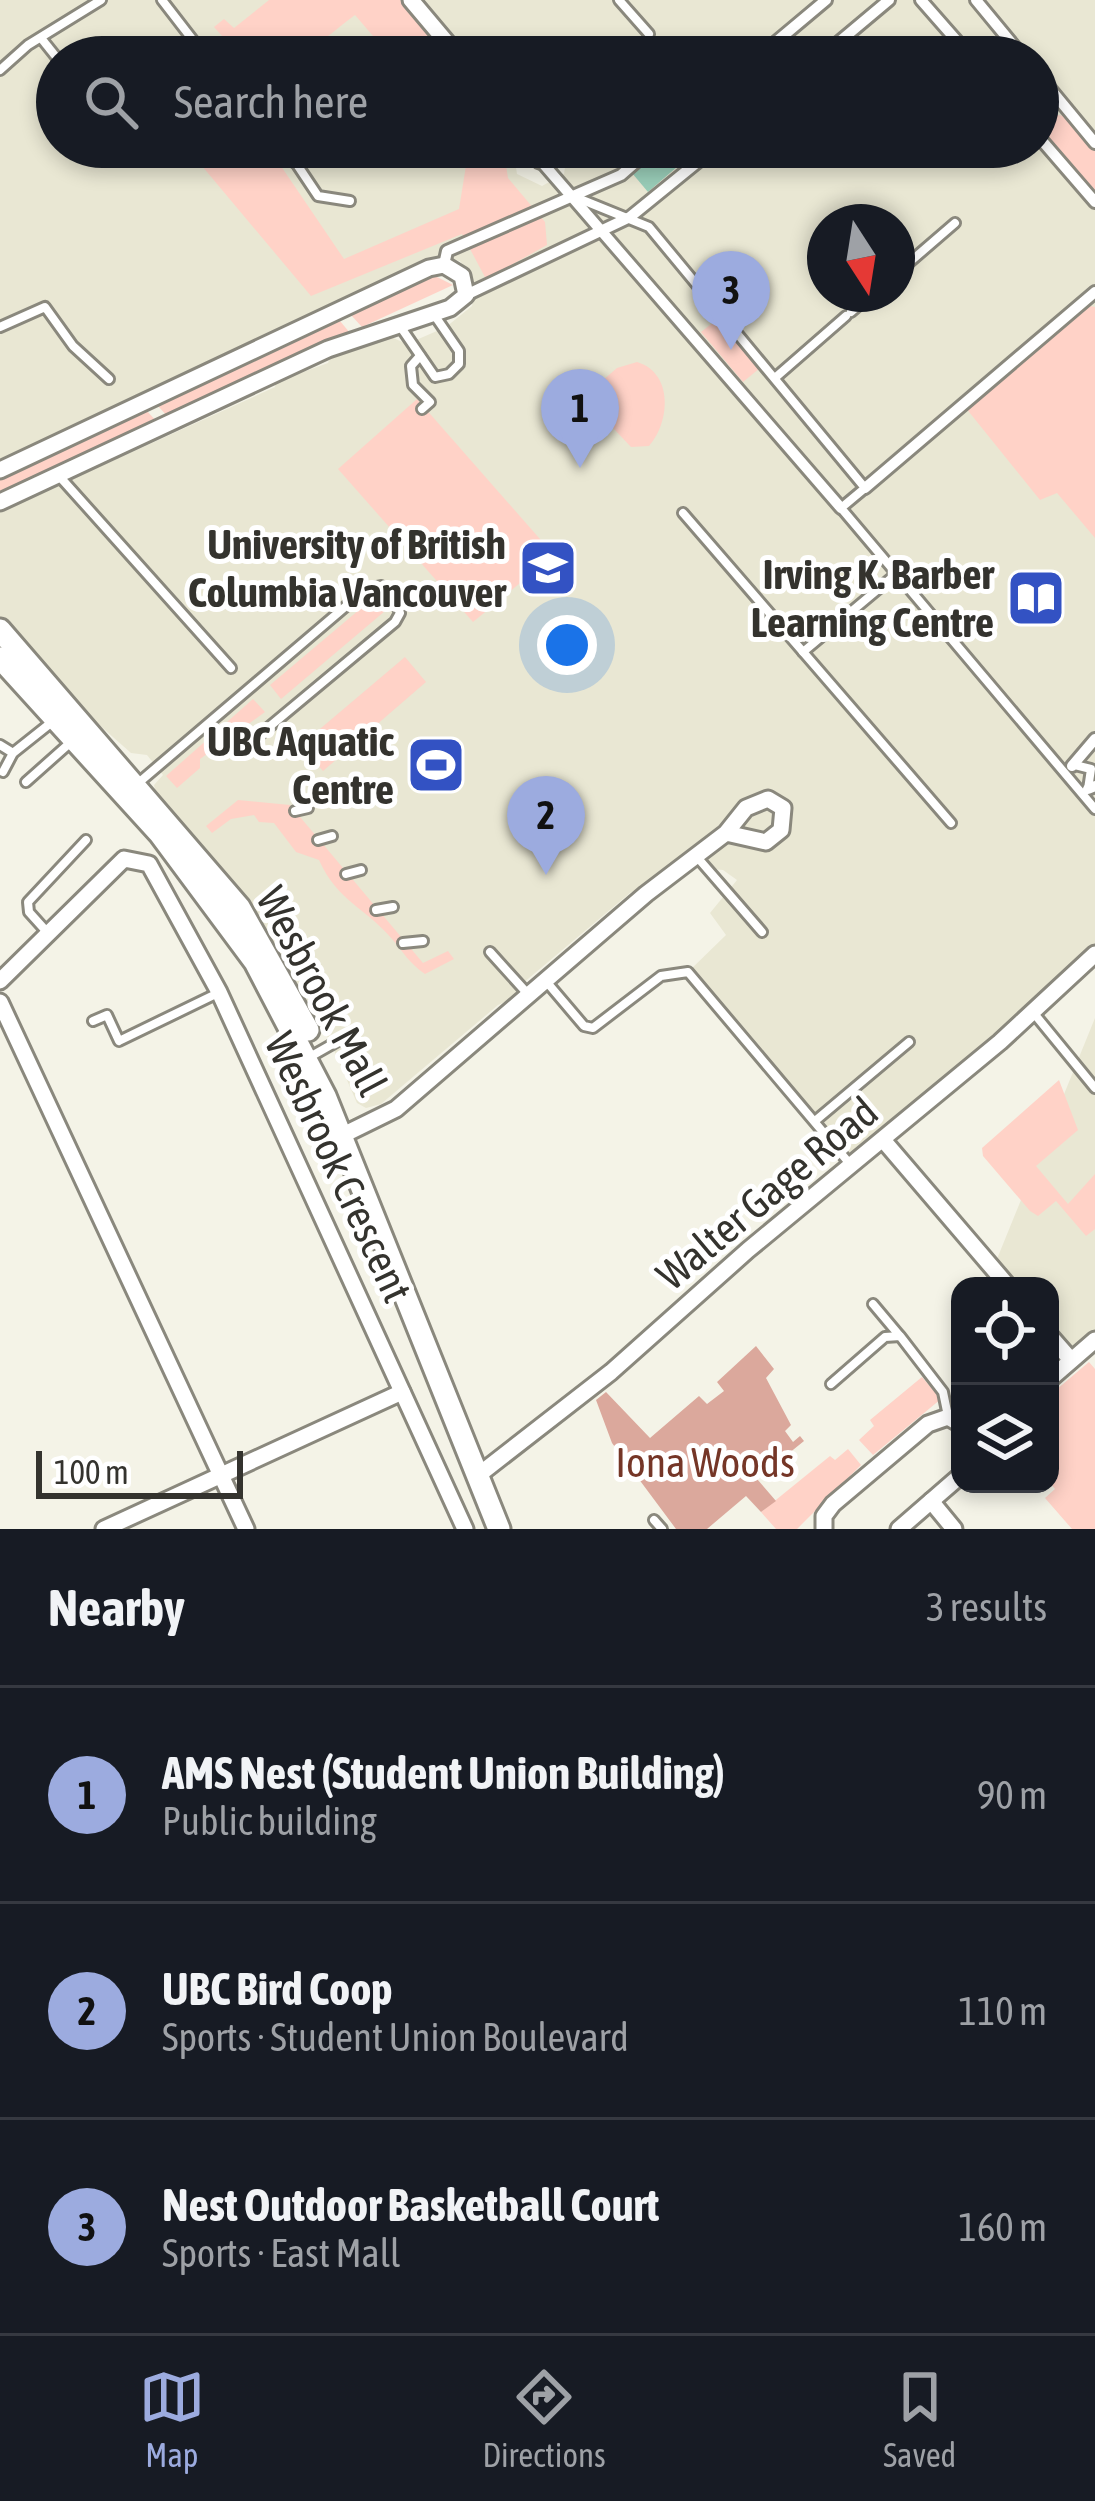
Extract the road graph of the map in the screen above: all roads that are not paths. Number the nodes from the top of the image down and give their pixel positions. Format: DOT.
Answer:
graph roads {
  1 [pos="101,0"];
  2 [pos="162,0"];
  3 [pos="411,0"];
  4 [pos="619,0"];
  5 [pos="826,0"];
  6 [pos="890,0"];
  7 [pos="921,0"];
  8 [pos="976,0"];
  9 [pos="649,34"];
  10 [pos="44,36"];
  11 [pos="190,36"];
  12 [pos="441,36"];
  13 [pos="783,36"];
  14 [pos="846,36"];
  15 [pos="953,36"];
  16 [pos="1006,36"];
  17 [pos="36,42"];
  18 [pos="0,70"];
  19 [pos="1059,99"];
  20 [pos="1095,142"];
  21 [pos="1059,160"];
  22 [pos="299,168"];
  23 [pos="548,168"];
  24 [pos="629,168"];
  25 [pos="690,168"];
  26 [pos="572,196"];
  27 [pos="350,201"];
  28 [pos="1095,202"];
  29 [pos="630,217"];
  30 [pos="956,224"];
  31 [pos="605,230"];
  32 [pos="915,258"];
  33 [pos="444,265"];
  34 [pos="1095,292"];
  35 [pos="466,295"];
  36 [pos="1090,303"];
  37 [pos="851,312"];
  38 [pos="434,315"];
  39 [pos="399,325"];
  40 [pos="0,327"];
  41 [pos="421,355"];
  42 [pos="776,377"];
  43 [pos="109,379"];
  44 [pos="422,409"];
  45 [pos="0,470"];
  46 [pos="57,476"];
  47 [pos="865,488"];
  48 [pos="0,502"];
  49 [pos="841,508"];
  50 [pos="683,513"];
  51 [pos="895,575"];
  52 [pos="0,630"];
  53 [pos="803,652"];
  54 [pos="1,662"];
  55 [pos="231,668"];
  56 [pos="53,722"];
  57 [pos="1095,739"];
  58 [pos="72,741"];
  59 [pos="251,742"];
  60 [pos="0,746"];
  61 [pos="13,753"];
  62 [pos="1068,769"];
  63 [pos="3,772"];
  64 [pos="26,782"];
  65 [pos="130,789"];
  66 [pos="1089,790"];
  67 [pos="308,808"];
  68 [pos="1095,809"];
  69 [pos="295,812"];
  70 [pos="951,823"];
  71 [pos="726,832"];
  72 [pos="332,836"];
  73 [pos="86,840"];
  74 [pos="318,840"];
  75 [pos="696,856"];
  76 [pos="362,870"];
  77 [pos="346,874"];
  78 [pos="393,907"];
  79 [pos="376,910"];
  80 [pos="47,932"];
  81 [pos="762,932"];
  82 [pos="423,941"];
  83 [pos="404,943"];
  84 [pos="490,952"];
  85 [pos="1095,954"];
  86 [pos="545,980"];
  87 [pos="0,981"];
  88 [pos="219,992"];
  89 [pos="528,994"];
  90 [pos="0,1002"];
  91 [pos="1031,1010"];
  92 [pos="94,1021"];
  93 [pos="909,1042"];
  94 [pos="1095,1088"];
  95 [pos="815,1121"];
  96 [pos="346,1134"];
  97 [pos="884,1141"];
  98 [pos="850,1166"];
  99 [pos="1000,1277"];
  100 [pos="874,1304"];
  101 [pos="900,1336"];
  102 [pos="1093,1345"];
  103 [pos="1059,1346"];
  104 [pos="1071,1360"];
  105 [pos="1059,1371"];
  106 [pos="830,1384"];
  107 [pos="402,1392"];
  108 [pos="951,1412"];
  109 [pos="951,1420"];
  110 [pos="221,1474"];
  111 [pos="476,1477"];
  112 [pos="951,1484"];
  113 [pos="931,1501"];
  114 [pos="654,1520"];
  115 [pos="903,1528"];
  116 [pos="104,1529"];
  117 [pos="246,1529"];
  118 [pos="465,1529"];
  119 [pos="499,1529"];
  120 [pos="662,1529"];
  121 [pos="824,1529"];
  122 [pos="954,1529"];
  1 -- 10 [label="lane"];
  2 -- 11 [label="lane"];
  3 -- 12 [label="street"];
  4 -- 9 [label="lane"];
  5 -- 13 [label="street"];
  6 -- 14 [label="street"];
  7 -- 15 [label="street"];
  8 -- 16 [label="street"];
  17 -- 18 [label="lane"];
  19 -- 20 [label="street"];
  21 -- 28 [label="street"];
  22 -- 27 [label="lane"];
  23 -- 26 [label="street"];
  24 -- 26 [label="street"];
  25 -- 29 [label="street"];
  26 -- 29 [label="lane"];
  26 -- 31 [label="street"];
  26 -- 33 [label="street"];
  29 -- 31 [label="street"];
  29 -- 42 [label="lane"];
  30 -- 32 [label="lane"];
  31 -- 35 [label="street"];
  31 -- 49 [label="street"];
  33 -- 35 [label="street"];
  33 -- 45 [label="street"];
  34 -- 36 [label="street"];
  35 -- 38 [label="street"];
  36 -- 47 [label="street"];
  37 -- 42 [label="lane"];
  38 -- 39 [label="street"];
  38 -- 41 [label="lane"];
  39 -- 41 [label="lane"];
  39 -- 46 [label="street"];
  40 -- 43 [label="lane"];
  41 -- 44 [label="lane"];
  42 -- 47 [label="lane"];
  46 -- 48 [label="street"];
  46 -- 55 [label="lane"];
  47 -- 49 [label="lane"];
  49 -- 51 [label="lane"];
  50 -- 53 [label="lane"];
  51 -- 53 [label="lane"];
  51 -- 62 [label="lane"];
  52 -- 65 [label="main road, Wesbrook Mall"];
  53 -- 70 [label="lane"];
  54 -- 56 [label="main road, Wesbrook Mall"];
  56 -- 58 [label="main road, Wesbrook Mall"];
  56 -- 61 [label="lane"];
  57 -- 62 [label="street"];
  58 -- 64 [label="lane"];
  58 -- 65 [label="main road, Wesbrook Mall"];
  59 -- 65 [label="lane"];
  60 -- 61 [label="lane"];
  61 -- 63 [label="lane"];
  62 -- 66 [label="lane"];
  62 -- 66 [label="lane"];
  65 -- 96 [label="main road, Wesbrook Mall"];
  66 -- 68 [label="lane"];
  67 -- 69 [label="lane"];
  71 -- 75 [label="street"];
  72 -- 74 [label="lane"];
  73 -- 80 [label="lane"];
  75 -- 81 [label="lane"];
  75 -- 86 [label="street"];
  76 -- 77 [label="lane"];
  78 -- 79 [label="lane"];
  80 -- 87 [label="street"];
  80 -- 88 [label="street, Wesbrook Crescent"];
  82 -- 83 [label="lane"];
  84 -- 89 [label="lane"];
  85 -- 91 [label="street, Walter Gage Road"];
  86 -- 89 [label="street"];
  86 -- 95 [label="lane"];
  88 -- 92 [label="lane"];
  88 -- 107 [label="street, Wesbrook Crescent"];
  89 -- 96 [label="street"];
  90 -- 110 [label="street"];
  91 -- 94 [label="lane"];
  91 -- 97 [label="street, Walter Gage Road"];
  93 -- 95 [label="lane"];
  95 -- 98 [label="lane"];
  96 -- 111 [label="main road, Wesbrook Mall"];
  97 -- 98 [label="street, Walter Gage Road"];
  97 -- 99 [label="street"];
  98 -- 111 [label="street, Walter Gage Road"];
  100 -- 101 [label="lane"];
  101 -- 106 [label="lane"];
  101 -- 108 [label="lane"];
  102 -- 104 [label="street"];
  103 -- 104 [label="street"];
  104 -- 105 [label="street"];
  107 -- 110 [label="street"];
  107 -- 118 [label="street, Wesbrook Crescent"];
  109 -- 121 [label="street"];
  110 -- 116 [label="street"];
  110 -- 117 [label="street"];
  111 -- 119 [label="main road, Wesbrook Mall"];
  112 -- 113 [label="street"];
  113 -- 115 [label="street"];
  113 -- 122 [label="street"];
  114 -- 120 [label="lane"];
}
